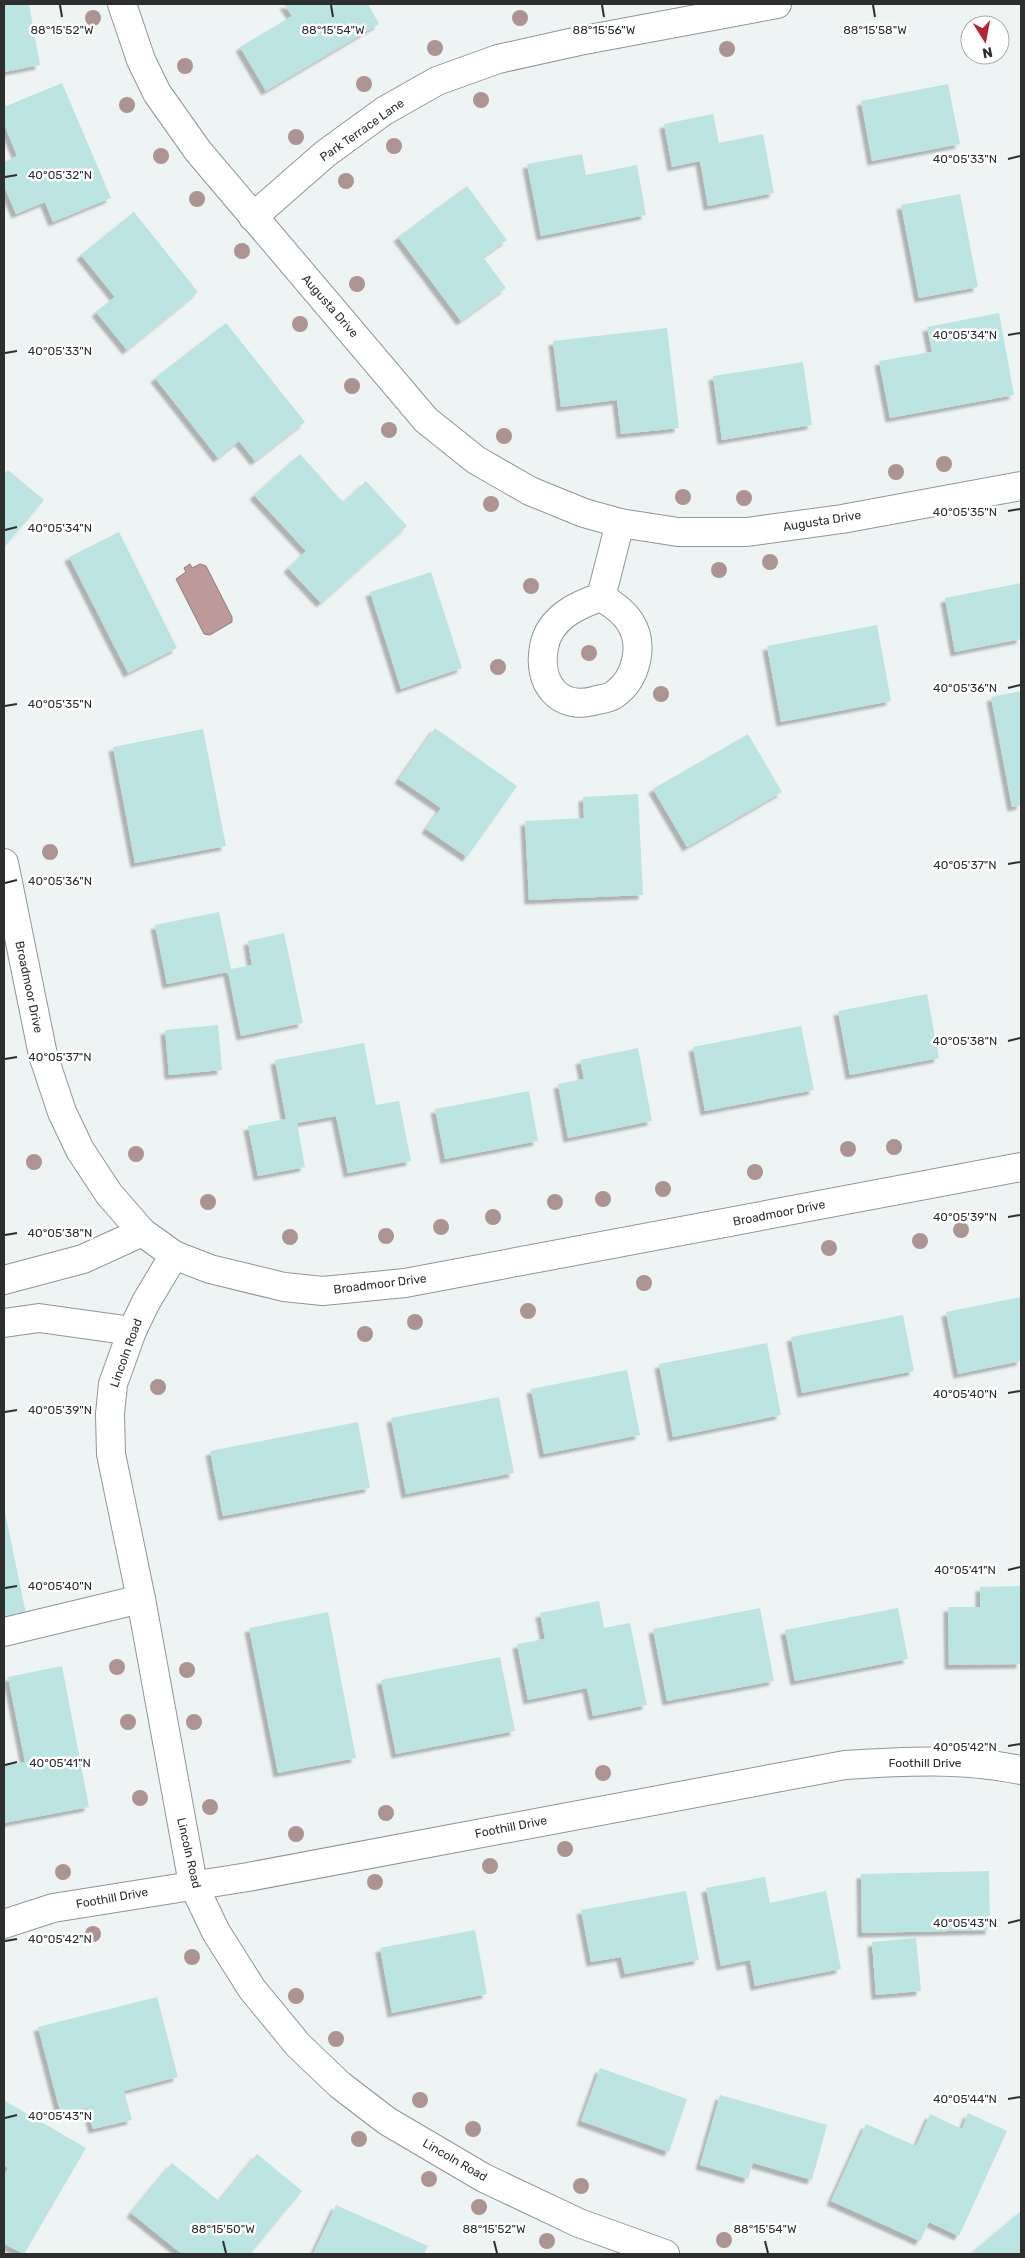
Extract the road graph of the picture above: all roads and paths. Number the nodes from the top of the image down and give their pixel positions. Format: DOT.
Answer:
graph roads {
  1 [pos="122,4"];
  2 [pos="776,4"];
  3 [pos="253,217"];
  4 [pos="1021,486"];
  5 [pos="620,523"];
  6 [pos="601,597"];
  7 [pos="4,863"];
  8 [pos="11,933"];
  9 [pos="15,979"];
  10 [pos="1021,1167"];
  11 [pos="142,1232"];
  12 [pos="174,1255"];
  13 [pos="4,1280"];
  14 [pos="4,1323"];
  15 [pos="132,1331"];
  16 [pos="141,1599"];
  17 [pos="4,1632"];
  18 [pos="1021,1770"];
  19 [pos="193,1884"];
  20 [pos="4,1924"];
  21 [pos="665,2254"];
  1 -- 3 [label="street, Augusta Drive"];
  2 -- 3 [label="street, Park Terrace Lane"];
  3 -- 5 [label="street, Augusta Drive"];
  4 -- 5 [label="street, Augusta Drive"];
  5 -- 6 [label="street"];
  7 -- 8 [label="street, Broadmoor Drive"];
  8 -- 9 [label="street, Broadmoor Drive"];
  9 -- 11 [label="street, Broadmoor Drive"];
  10 -- 12 [label="street, Broadmoor Drive"];
  11 -- 12 [label="street, Broadmoor Drive"];
  11 -- 13 [label="street"];
  12 -- 15 [label="street, Lincoln Road"];
  14 -- 15 [label="street"];
  15 -- 16 [label="street, Lincoln Road"];
  16 -- 17 [label="street"];
  16 -- 19 [label="street, Lincoln Road"];
  18 -- 19 [label="street, Foothill Drive"];
  19 -- 20 [label="street, Foothill Drive"];
  19 -- 21 [label="street, Lincoln Road"];
}
